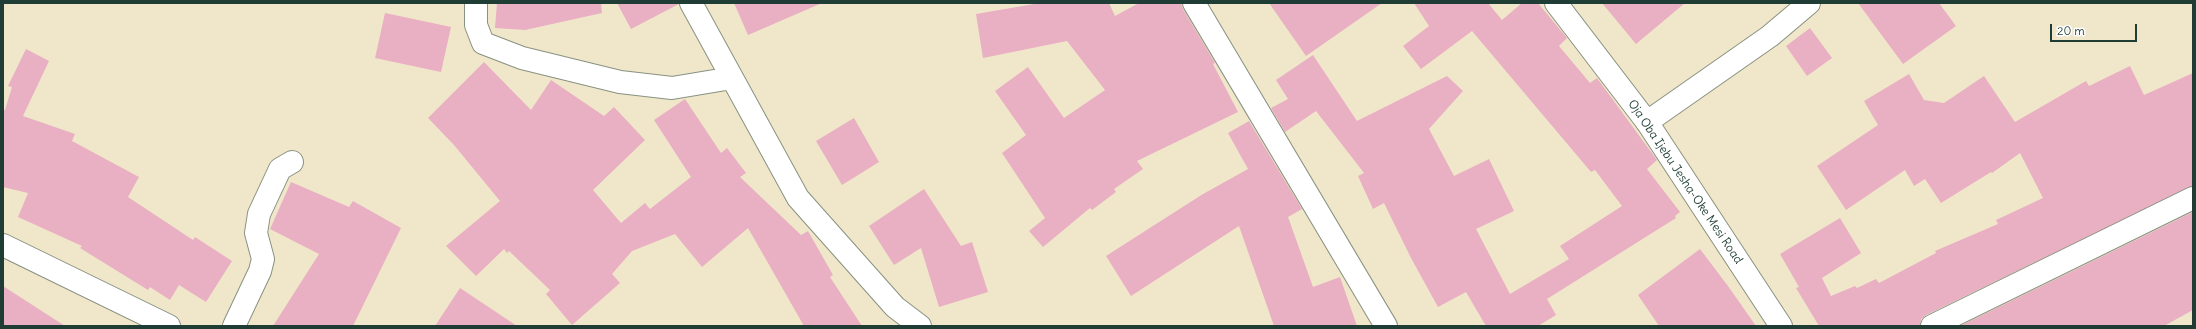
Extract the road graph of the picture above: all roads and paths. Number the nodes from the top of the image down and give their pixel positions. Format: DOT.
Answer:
graph roads {
  1 [pos="476,3"];
  2 [pos="691,3"];
  3 [pos="1194,3"];
  4 [pos="1556,3"];
  5 [pos="1809,3"];
  6 [pos="732,78"];
  7 [pos="1647,122"];
  8 [pos="292,162"];
  9 [pos="2193,198"];
  10 [pos="3,245"];
  11 [pos="169,326"];
  12 [pos="234,326"];
  13 [pos="920,326"];
  14 [pos="1386,326"];
  15 [pos="1781,326"];
  16 [pos="1932,326"];
  1 -- 6 [label="street"];
  2 -- 6 [label="street"];
  3 -- 14 [label="street"];
  4 -- 7 [label="street, Oja Oba Ijebu Jesha-Oke Mesi Road"];
  5 -- 7 [label="street"];
  6 -- 13 [label="street"];
  7 -- 15 [label="street, Oja Oba Ijebu Jesha-Oke Mesi Road"];
  8 -- 12 [label="street"];
  9 -- 16 [label="street"];
  10 -- 11 [label="street"];
}
